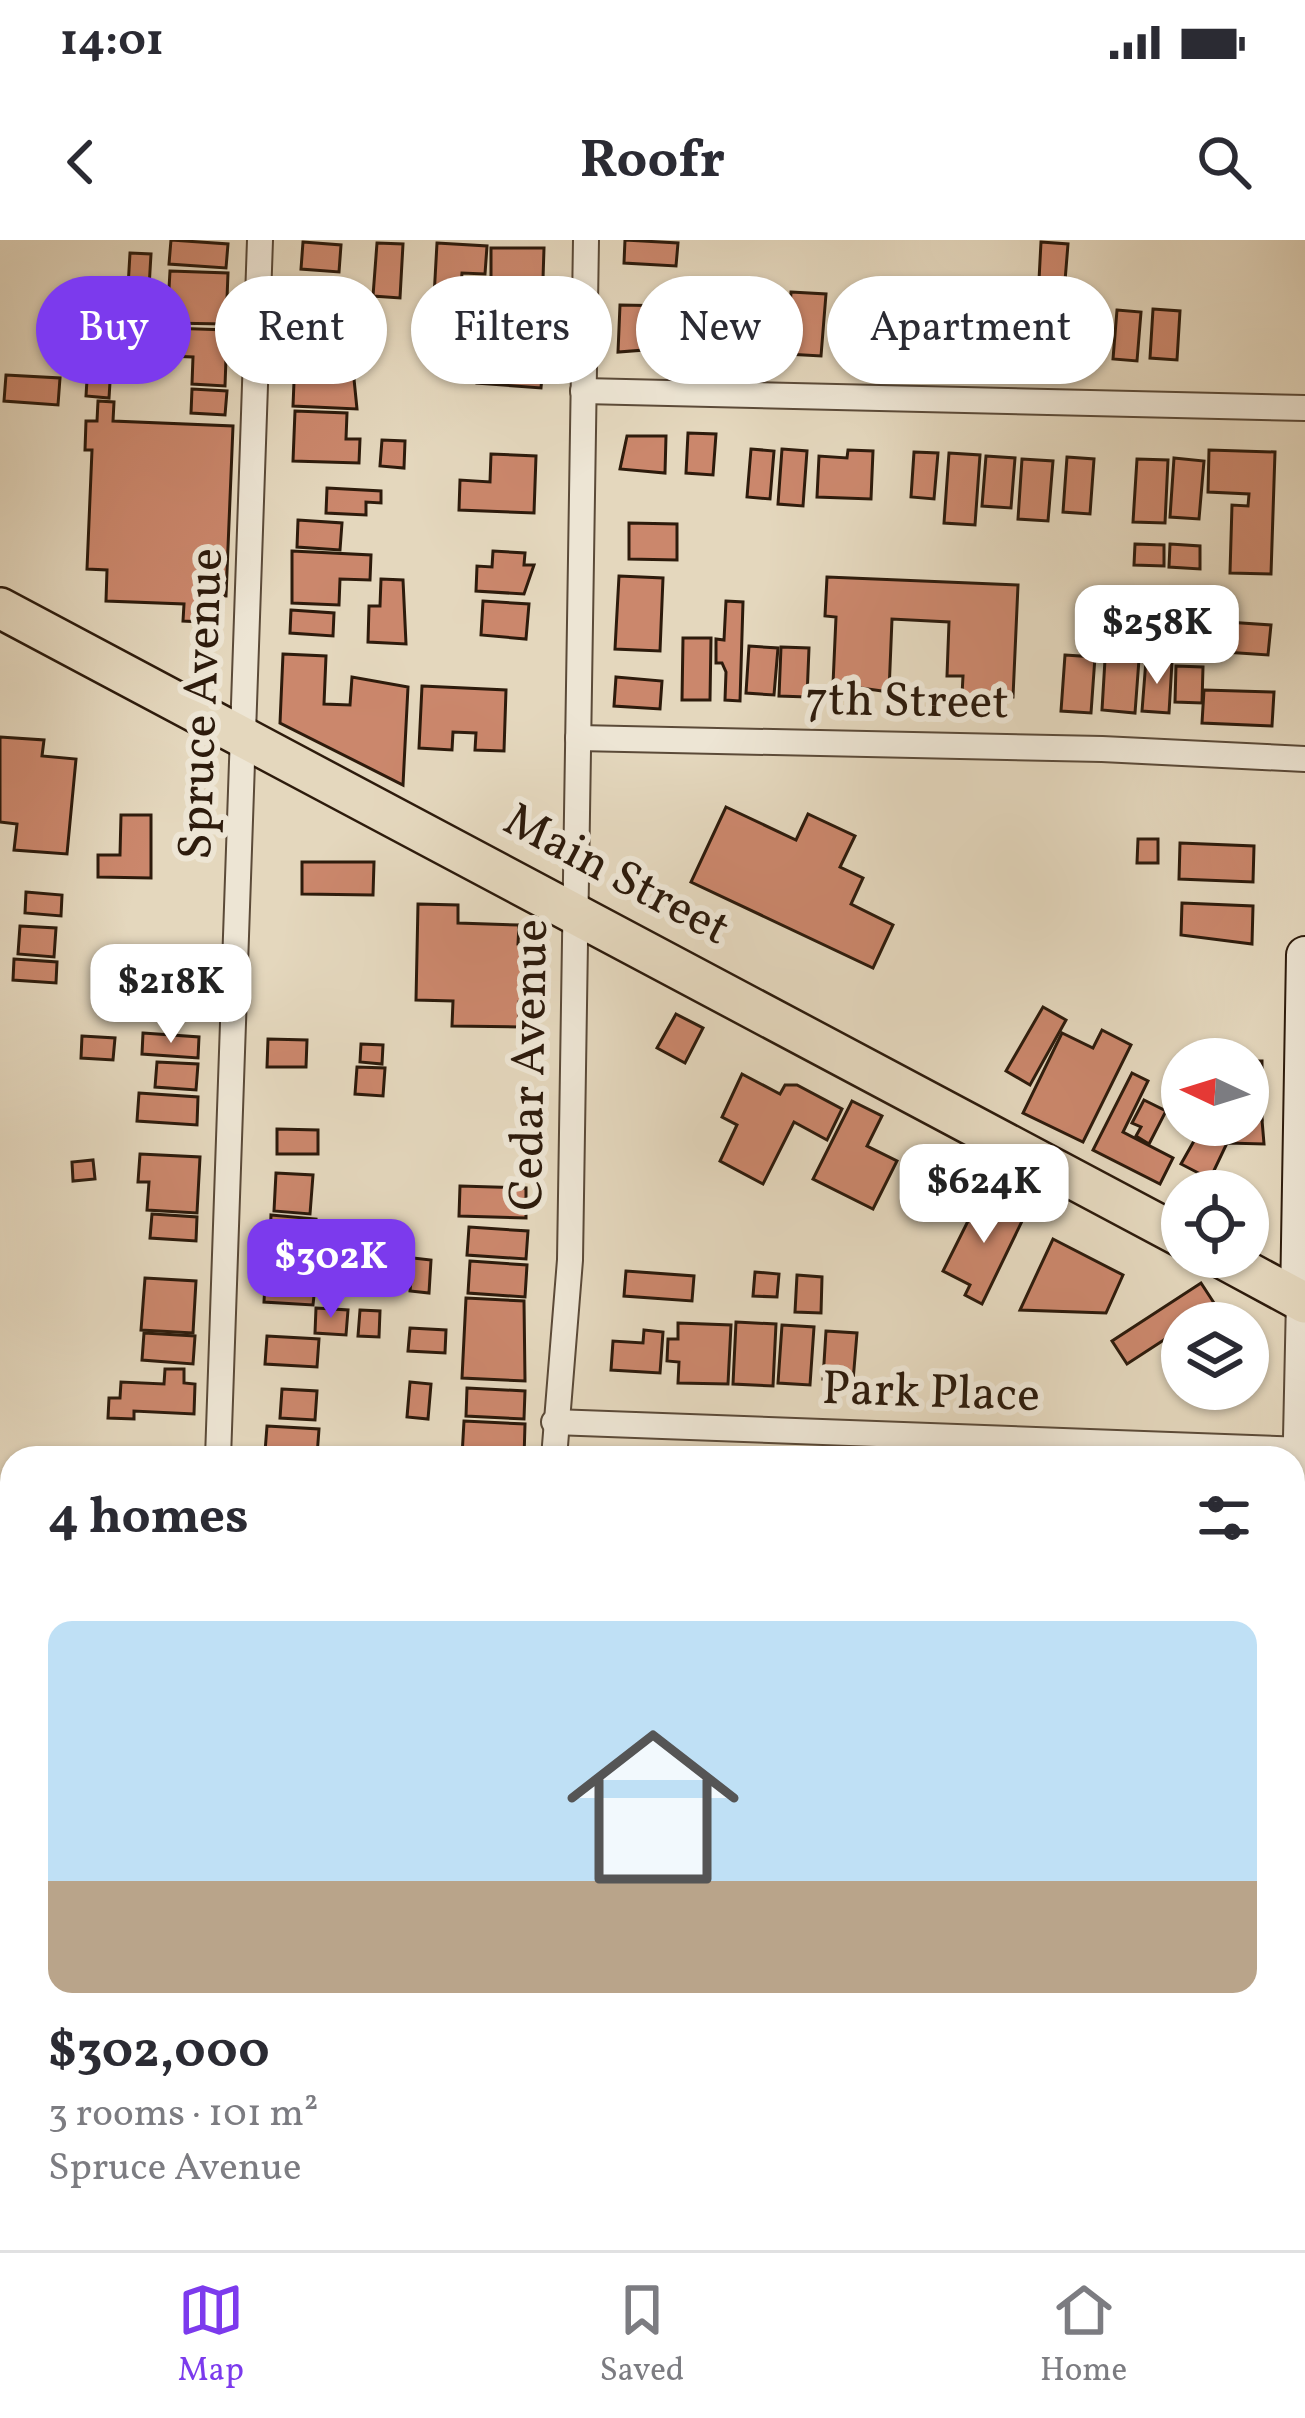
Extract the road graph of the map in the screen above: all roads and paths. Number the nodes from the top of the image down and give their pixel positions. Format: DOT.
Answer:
graph roads {
  1 [pos="260,240"];
  2 [pos="586,240"];
  3 [pos="583,391"];
  4 [pos="1305,408"];
  5 [pos="0,608"];
  6 [pos="242,737"];
  7 [pos="578,738"];
  8 [pos="1305,759"];
  9 [pos="575,914"];
  10 [pos="1305,955"];
  11 [pos="1304,1105"];
  12 [pos="1161,1226"];
  13 [pos="1259,1278"];
  14 [pos="1302,1301"];
  15 [pos="554,1422"];
  16 [pos="218,1446"];
  17 [pos="554,1446"];
  18 [pos="1193,1446"];
  19 [pos="1300,1446"];
  1 -- 6 [label="street, Spruce Avenue"];
  2 -- 3 [label="street, Cedar Avenue"];
  3 -- 4 [label="street"];
  3 -- 7 [label="street, Cedar Avenue"];
  5 -- 6 [label="main road, Main Street"];
  6 -- 9 [label="main road, Main Street"];
  6 -- 16 [label="street, Spruce Avenue"];
  7 -- 8 [label="street, 7th Street"];
  7 -- 9 [label="street, Cedar Avenue"];
  9 -- 12 [label="main road, Main Street"];
  9 -- 15 [label="street, Cedar Avenue"];
  10 -- 11 [label="main road"];
  11 -- 14 [label="main road"];
  13 -- 14 [label="main road"];
  14 -- 19 [label="street"];
  15 -- 17 [label="street, Cedar Avenue"];
  15 -- 18 [label="street, Park Place"];
}
